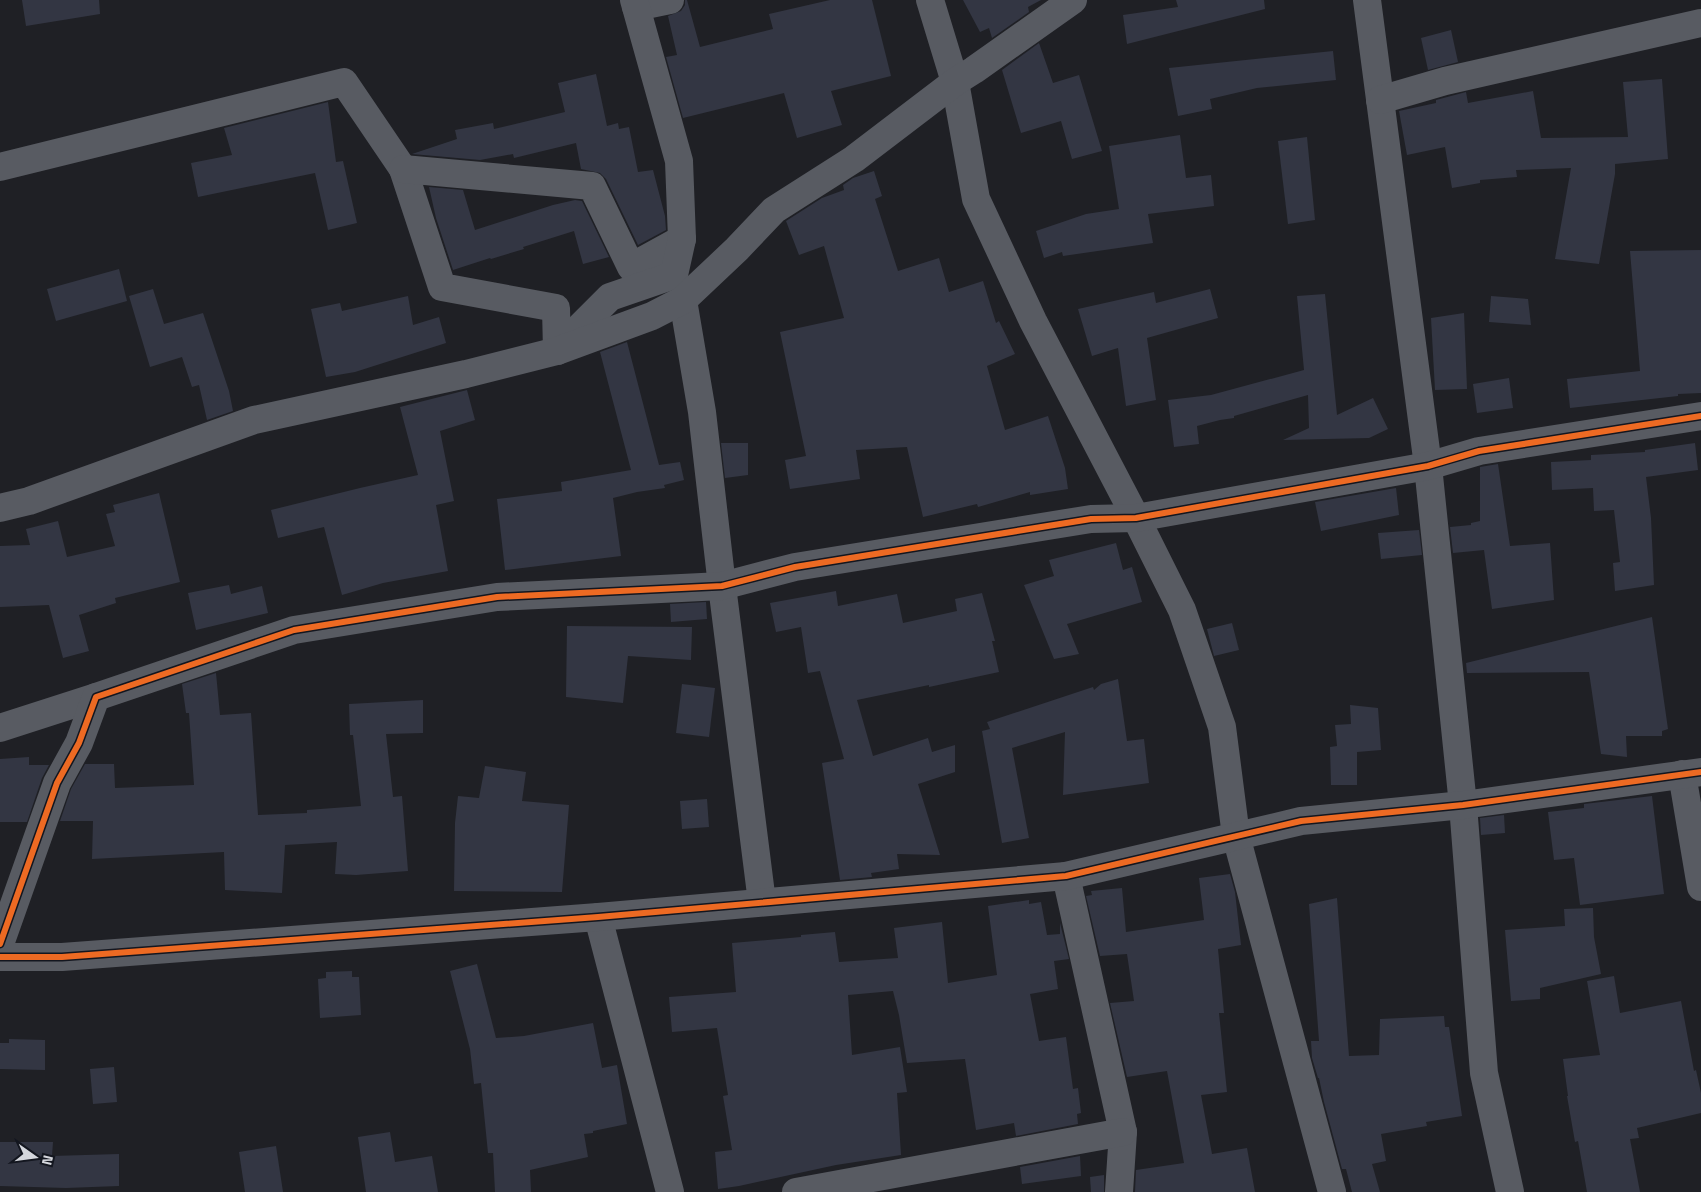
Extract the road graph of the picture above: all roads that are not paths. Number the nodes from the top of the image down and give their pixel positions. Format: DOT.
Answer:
graph roads {
  1 [pos="670,0"];
  2 [pos="930,0"];
  3 [pos="1073,0"];
  4 [pos="1367,0"];
  5 [pos="635,4"];
  6 [pos="1701,23"];
  7 [pos="955,82"];
  8 [pos="1380,100"];
  9 [pos="0,167"];
  10 [pos="403,169"];
  11 [pos="682,239"];
  12 [pos="683,300"];
  13 [pos="556,351"];
  14 [pos="1701,416"];
  15 [pos="1428,466"];
  16 [pos="0,508"];
  17 [pos="1136,518"];
  18 [pos="722,586"];
  19 [pos="96,698"];
  20 [pos="0,728"];
  21 [pos="1691,773"];
  22 [pos="1463,805"];
  23 [pos="1236,836"];
  24 [pos="1066,876"];
  25 [pos="1701,887"];
  26 [pos="762,902"];
  27 [pos="598,916"];
  28 [pos="0,944"];
  29 [pos="0,957"];
  30 [pos="1123,1132"];
  31 [pos="670,1192"];
  32 [pos="796,1192"];
  33 [pos="1119,1192"];
  34 [pos="1332,1192"];
  35 [pos="1510,1192"];
  1 -- 5 [label="street"];
  2 -- 7 [label="street"];
  3 -- 7 [label="street"];
  4 -- 8 [label="street"];
  5 -- 11 [label="street"];
  6 -- 8 [label="street"];
  7 -- 12 [label="street"];
  7 -- 17 [label="street"];
  8 -- 15 [label="street"];
  9 -- 10 [label="street"];
  10 -- 11 [label="street"];
  10 -- 13 [label="street"];
  11 -- 13 [label="street"];
  12 -- 13 [label="street"];
  12 -- 18 [label="street"];
  13 -- 16 [label="street"];
  14 -- 15 [label="street"];
  15 -- 17 [label="street"];
  15 -- 22 [label="street"];
  17 -- 18 [label="street"];
  17 -- 23 [label="street"];
  18 -- 19 [label="street"];
  18 -- 26 [label="street"];
  19 -- 20 [label="street"];
  19 -- 28 [label="street"];
  21 -- 22 [label="street"];
  21 -- 25 [label="street"];
  22 -- 23 [label="street"];
  22 -- 35 [label="street"];
  23 -- 24 [label="street"];
  23 -- 34 [label="street"];
  24 -- 26 [label="street"];
  24 -- 30 [label="street"];
  26 -- 27 [label="street"];
  27 -- 29 [label="street"];
  27 -- 31 [label="street"];
  30 -- 32 [label="street"];
  30 -- 33 [label="street"];
}
